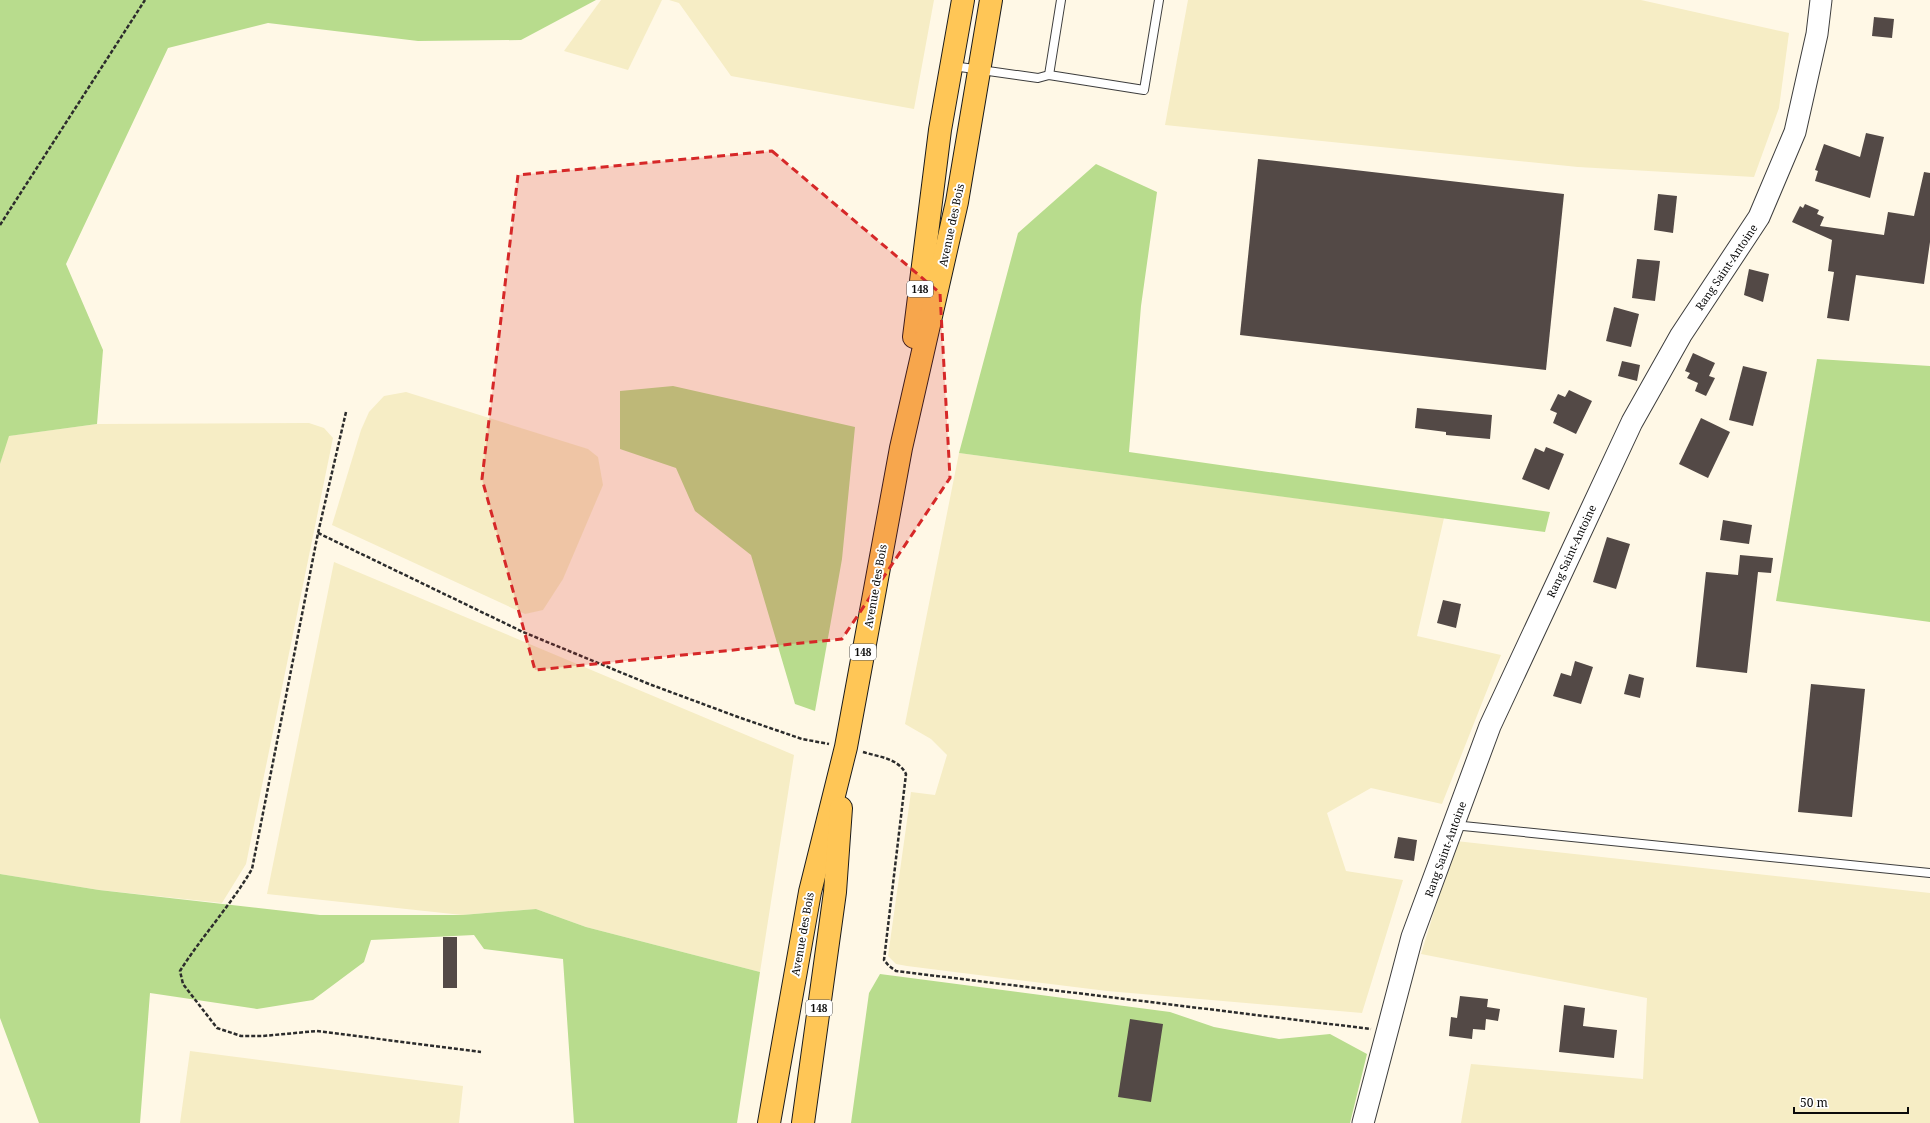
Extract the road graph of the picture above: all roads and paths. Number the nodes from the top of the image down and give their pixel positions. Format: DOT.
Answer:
graph roads {
  1 [pos="145,0"];
  2 [pos="963,0"];
  3 [pos="991,0"];
  4 [pos="1061,0"];
  5 [pos="1159,0"];
  6 [pos="1821,0"];
  7 [pos="951,66"];
  8 [pos="980,70"];
  9 [pos="1049,75"];
  10 [pos="0,226"];
  11 [pos="346,412"];
  12 [pos="900,448"];
  13 [pos="318,533"];
  14 [pos="846,747"];
  15 [pos="1453,825"];
  16 [pos="1930,873"];
  17 [pos="1388,1031"];
  18 [pos="482,1052"];
  19 [pos="769,1123"];
  20 [pos="803,1123"];
  21 [pos="1363,1123"];
  1 -- 10 [label="path"];
  2 -- 7 [label="main road, Avenue des Bois / 148"];
  3 -- 8 [label="main road, Avenue des Bois / 148"];
  4 -- 9 [label="lane"];
  5 -- 9 [label="lane"];
  6 -- 15 [label="street, Rang Saint-Antoine"];
  7 -- 8 [label="lane"];
  7 -- 12 [label="main road, Avenue des Bois / 148"];
  8 -- 9 [label="lane"];
  8 -- 12 [label="main road, Avenue des Bois / 148"];
  11 -- 13 [label="path"];
  12 -- 14 [label="main road, Avenue des Bois / 148"];
  13 -- 14 [label="path"];
  13 -- 18 [label="path"];
  14 -- 17 [label="path"];
  14 -- 19 [label="main road, Avenue des Bois / 148"];
  14 -- 20 [label="main road, Avenue des Bois / 148"];
  15 -- 16 [label="lane"];
  15 -- 17 [label="street, Rang Saint-Antoine"];
  17 -- 21 [label="street, Rang Saint-Antoine"];
}
